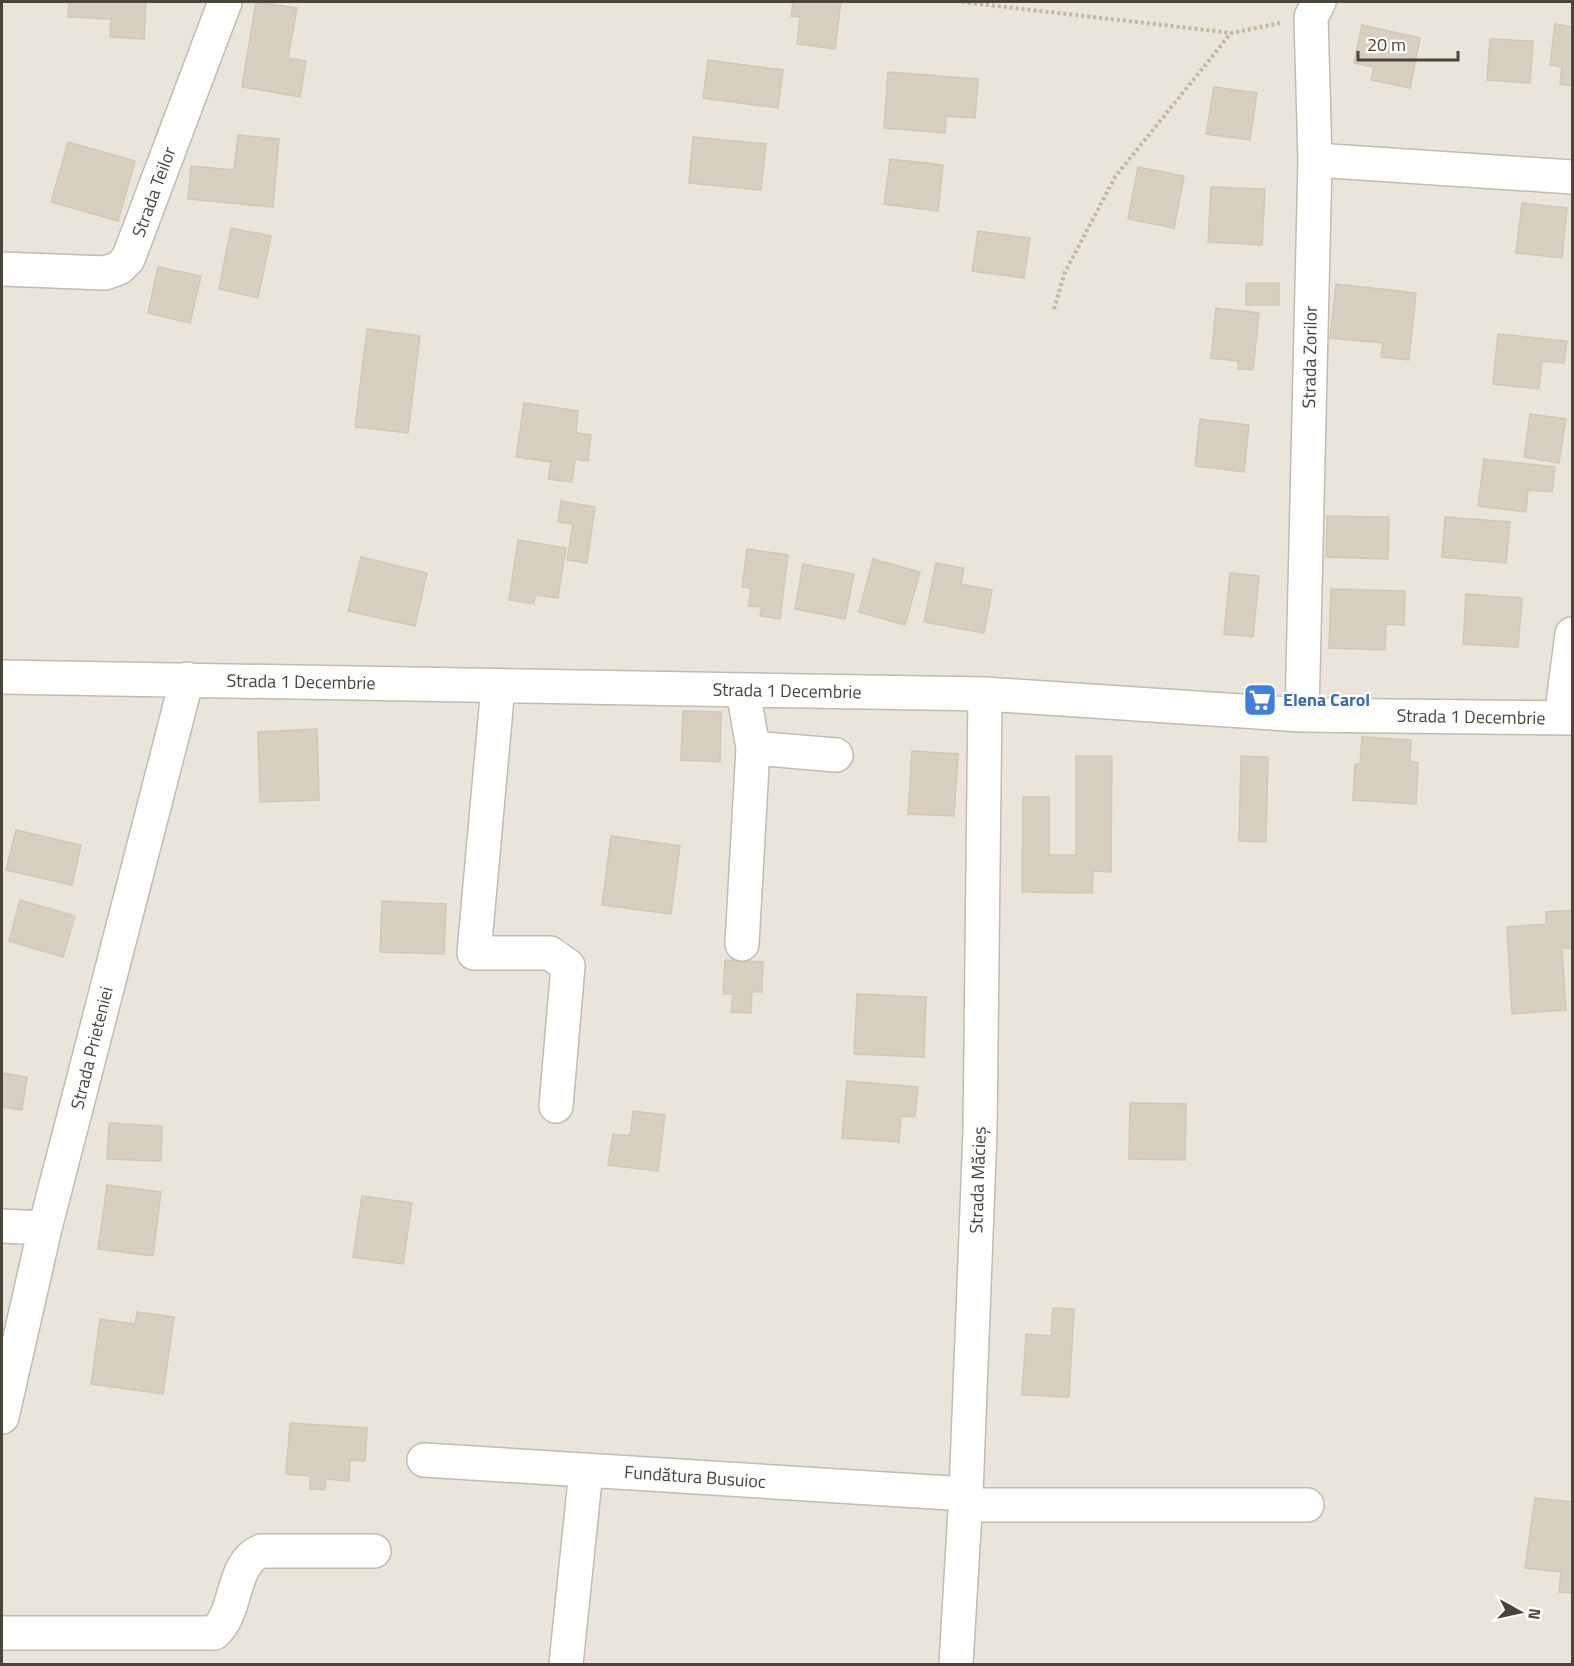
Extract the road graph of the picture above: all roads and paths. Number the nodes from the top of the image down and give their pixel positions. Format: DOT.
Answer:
graph roads {
  1 [pos="225,2"];
  2 [pos="962,2"];
  3 [pos="1315,10"];
  4 [pos="1232,33"];
  5 [pos="1315,160"];
  6 [pos="1572,177"];
  7 [pos="2,269"];
  8 [pos="1054,309"];
  9 [pos="1572,634"];
  10 [pos="2,677"];
  11 [pos="187,680"];
  12 [pos="498,686"];
  13 [pos="743,690"];
  14 [pos="985,694"];
  15 [pos="1302,715"];
  16 [pos="1567,718"];
  17 [pos="753,748"];
  18 [pos="836,755"];
  19 [pos="742,944"];
  20 [pos="556,1106"];
  21 [pos="2,1226"];
  22 [pos="45,1228"];
  23 [pos="7,1367"];
  24 [pos="2,1417"];
  25 [pos="424,1460"];
  26 [pos="586,1470"];
  27 [pos="966,1500"];
  28 [pos="1307,1506"];
  29 [pos="374,1551"];
  30 [pos="2,1633"];
  31 [pos="566,1665"];
  32 [pos="956,1665"];
  1 -- 7 [label="street, Strada Teilor"];
  2 -- 4 [label="path"];
  3 -- 4 [label="path"];
  3 -- 5 [label="street, Strada Zorilor"];
  4 -- 8 [label="path"];
  5 -- 6 [label="street"];
  5 -- 15 [label="street, Strada Zorilor"];
  9 -- 16 [label="street"];
  10 -- 11 [label="street, Strada 1 Decembrie"];
  11 -- 12 [label="street, Strada 1 Decembrie"];
  11 -- 22 [label="street, Strada Prieteniei"];
  12 -- 13 [label="street, Strada 1 Decembrie"];
  12 -- 20 [label="street"];
  13 -- 14 [label="street, Strada 1 Decembrie"];
  13 -- 17 [label="street"];
  14 -- 15 [label="street, Strada 1 Decembrie"];
  14 -- 27 [label="street, Strada Măcieș"];
  15 -- 16 [label="street, Strada 1 Decembrie"];
  17 -- 18 [label="street"];
  17 -- 19 [label="street"];
  21 -- 22 [label="street"];
  22 -- 23 [label="street, Strada Prieteniei"];
  23 -- 24 [label="street, Strada Prieteniei"];
  25 -- 26 [label="street, Fundătura Busuioc"];
  26 -- 27 [label="street, Fundătura Busuioc"];
  26 -- 31 [label="street"];
  27 -- 28 [label="street, Fundătura Busuioc"];
  27 -- 32 [label="street, Strada Măcieș"];
  29 -- 30 [label="street"];
}
